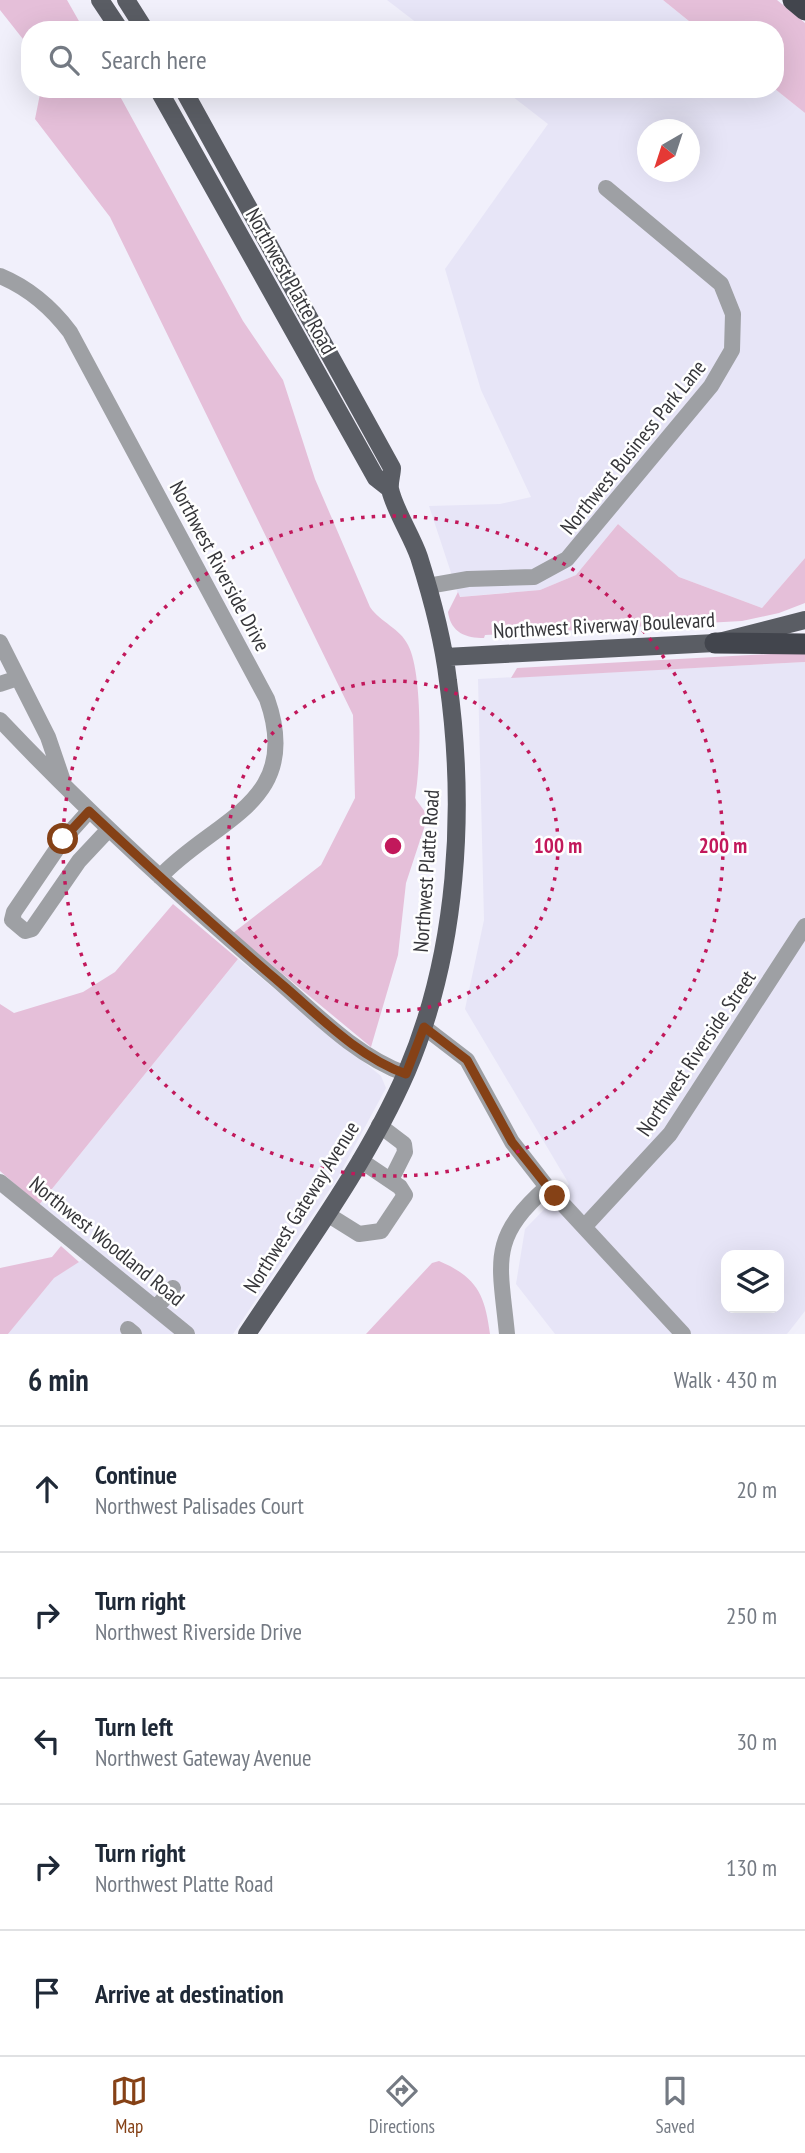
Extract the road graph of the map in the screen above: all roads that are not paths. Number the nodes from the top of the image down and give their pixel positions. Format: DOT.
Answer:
graph roads {
  1 [pos="100,0"];
  2 [pos="126,0"];
  3 [pos="793,0"];
  4 [pos="805,10"];
  5 [pos="114,21"];
  6 [pos="139,21"];
  7 [pos="163,98"];
  8 [pos="188,98"];
  9 [pos="606,188"];
  10 [pos="0,276"];
  11 [pos="390,489"];
  12 [pos="428,586"];
  13 [pos="805,620"];
  14 [pos="0,642"];
  15 [pos="715,643"];
  16 [pos="805,644"];
  17 [pos="445,657"];
  18 [pos="18,678"];
  19 [pos="0,684"];
  20 [pos="0,720"];
  21 [pos="62,781"];
  22 [pos="89,811"];
  23 [pos="109,829"];
  24 [pos="160,877"];
  25 [pos="805,926"];
  26 [pos="424,1027"];
  27 [pos="406,1074"];
  28 [pos="379,1125"];
  29 [pos="360,1160"];
  30 [pos="391,1180"];
  31 [pos="0,1181"];
  32 [pos="547,1187"];
  33 [pos="327,1214"];
  34 [pos="584,1227"];
  35 [pos="173,1288"];
  36 [pos="156,1308"];
  37 [pos="176,1330"];
  38 [pos="247,1334"];
  39 [pos="507,1334"];
  40 [pos="683,1334"];
  1 -- 5 [label="main road"];
  2 -- 6 [label="main road"];
  3 -- 4 [label="highway"];
  7 -- 11 [label="main road, Northwest Platte Road"];
  8 -- 11 [label="main road, Northwest Platte Road"];
  9 -- 12 [label="street, Northwest Business Park Lane"];
  10 -- 24 [label="street, Northwest Riverside Drive"];
  11 -- 12 [label="main road, Northwest Platte Road"];
  12 -- 17 [label="main road, Northwest Platte Road"];
  13 -- 15 [label="main road, Northwest Riverway Boulevard"];
  14 -- 18 [label="street"];
  15 -- 16 [label="highway"];
  15 -- 17 [label="main road, Northwest Riverway Boulevard"];
  17 -- 26 [label="main road, Northwest Platte Road"];
  18 -- 19 [label="street"];
  18 -- 21 [label="street"];
  20 -- 21 [label="street"];
  21 -- 22 [label="street"];
  22 -- 23 [label="street"];
  22 -- 23 [label="street"];
  23 -- 24 [label="street"];
  24 -- 27 [label="street"];
  25 -- 34 [label="street, Northwest Riverside Street"];
  26 -- 27 [label="main road, Northwest Gateway Avenue"];
  26 -- 32 [label="street"];
  27 -- 28 [label="main road, Northwest Gateway Avenue"];
  28 -- 29 [label="main road, Northwest Gateway Avenue"];
  28 -- 30 [label="street"];
  29 -- 30 [label="street"];
  29 -- 33 [label="main road, Northwest Gateway Avenue"];
  30 -- 33 [label="street"];
  31 -- 36 [label="street, Northwest Woodland Road"];
  32 -- 34 [label="street"];
  32 -- 39 [label="street"];
  33 -- 38 [label="main road, Northwest Gateway Avenue"];
  34 -- 40 [label="street"];
  35 -- 36 [label="street"];
  36 -- 37 [label="street, Northwest Woodland Road"];
}
